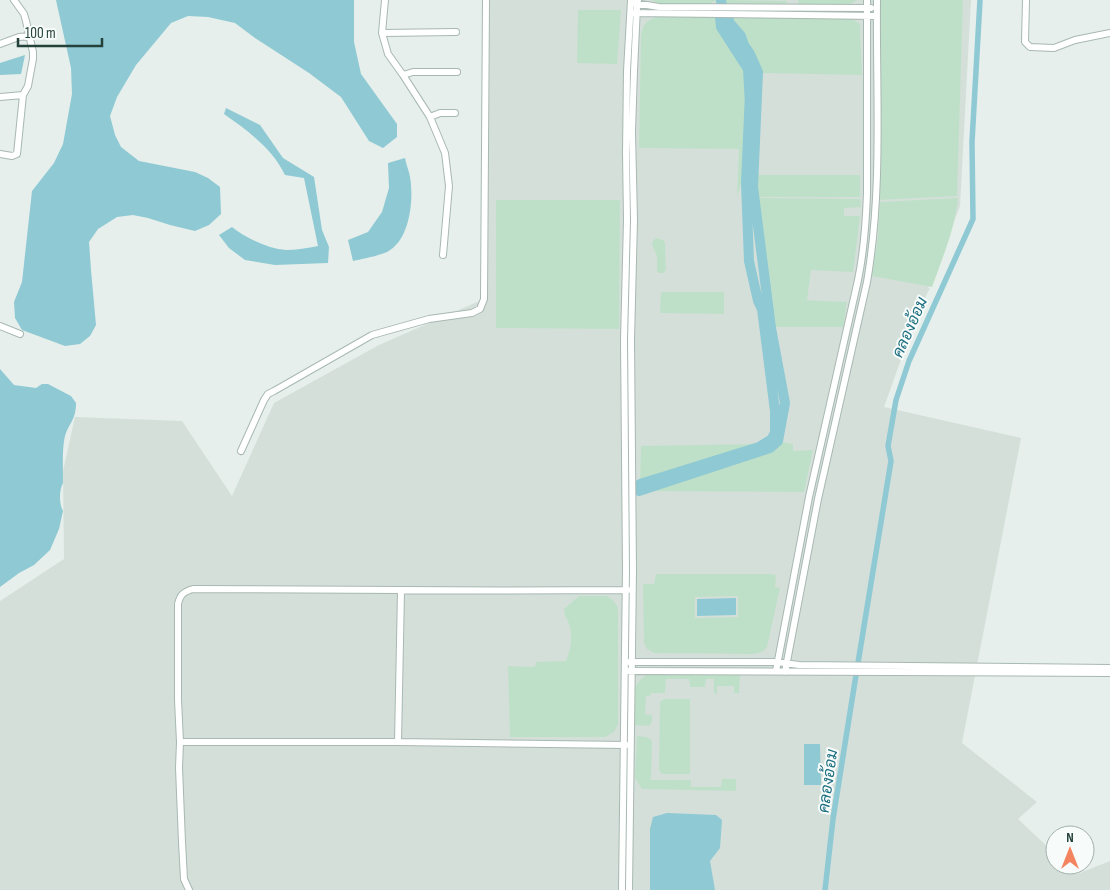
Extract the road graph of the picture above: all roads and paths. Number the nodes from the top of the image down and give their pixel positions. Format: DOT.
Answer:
graph roads {
  1 [pos="14,0"];
  2 [pos="385,0"];
  3 [pos="486,0"];
  4 [pos="868,0"];
  5 [pos="877,0"];
  6 [pos="1026,0"];
  7 [pos="634,2"];
  8 [pos="877,8"];
  9 [pos="717,11"];
  10 [pos="867,12"];
  11 [pos="633,13"];
  12 [pos="877,16"];
  13 [pos="456,32"];
  14 [pos="382,33"];
  15 [pos="1110,33"];
  16 [pos="29,36"];
  17 [pos="0,44"];
  18 [pos="457,72"];
  19 [pos="403,75"];
  20 [pos="23,95"];
  21 [pos="0,97"];
  22 [pos="455,114"];
  23 [pos="430,117"];
  24 [pos="0,154"];
  25 [pos="443,255"];
  26 [pos="0,326"];
  27 [pos="20,334"];
  28 [pos="241,451"];
  29 [pos="629,590"];
  30 [pos="401,591"];
  31 [pos="628,662"];
  32 [pos="777,662"];
  33 [pos="786,663"];
  34 [pos="1110,668"];
  35 [pos="628,671"];
  36 [pos="776,671"];
  37 [pos="786,672"];
  38 [pos="1110,673"];
  39 [pos="180,742"];
  40 [pos="398,742"];
  41 [pos="627,745"];
  42 [pos="189,890"];
  43 [pos="622,890"];
  44 [pos="629,890"];
  1 -- 16 [label="street"];
  2 -- 14 [label="street"];
  3 -- 28 [label="street"];
  4 -- 10 [label="street"];
  5 -- 8 [label="street"];
  6 -- 15 [label="street"];
  7 -- 9 [label="street"];
  7 -- 11 [label="street"];
  8 -- 10 [label="street"];
  8 -- 12 [label="street"];
  9 -- 10 [label="street"];
  9 -- 11 [label="street"];
  10 -- 12 [label="street"];
  10 -- 32 [label="street"];
  11 -- 29 [label="street"];
  12 -- 33 [label="street"];
  13 -- 14 [label="street"];
  14 -- 19 [label="street"];
  16 -- 17 [label="street"];
  16 -- 20 [label="street"];
  18 -- 19 [label="street"];
  19 -- 23 [label="street"];
  20 -- 21 [label="street"];
  20 -- 24 [label="street"];
  22 -- 23 [label="street"];
  23 -- 25 [label="street"];
  26 -- 27 [label="street"];
  29 -- 30 [label="street"];
  29 -- 31 [label="street"];
  30 -- 39 [label="street"];
  30 -- 40 [label="street"];
  31 -- 32 [label="street"];
  31 -- 35 [label="street"];
  32 -- 33 [label="street"];
  32 -- 36 [label="street"];
  33 -- 34 [label="street"];
  33 -- 37 [label="street"];
  35 -- 36 [label="street"];
  35 -- 41 [label="street"];
  36 -- 37 [label="street"];
  37 -- 38 [label="street"];
  39 -- 40 [label="street"];
  39 -- 42 [label="street"];
  40 -- 41 [label="street"];
  41 -- 43 [label="street"];
  41 -- 44 [label="street"];
}
